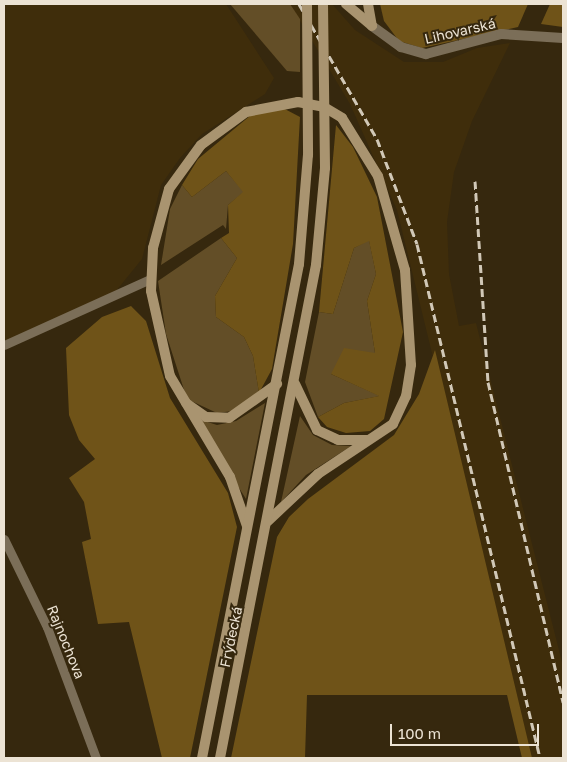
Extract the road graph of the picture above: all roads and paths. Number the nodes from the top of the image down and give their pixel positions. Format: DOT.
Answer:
graph roads {
  1 [pos="307,4"];
  2 [pos="323,4"];
  3 [pos="346,4"];
  4 [pos="368,4"];
  5 [pos="372,26"];
  6 [pos="563,38"];
  7 [pos="150,279"];
  8 [pos="4,345"];
  9 [pos="294,383"];
  10 [pos="277,384"];
  11 [pos="177,394"];
  12 [pos="372,440"];
  13 [pos="268,522"];
  14 [pos="247,526"];
  15 [pos="4,539"];
  16 [pos="96,758"];
  17 [pos="202,758"];
  18 [pos="220,758"];
  1 -- 10 [label="main road, Frýdecká, bridge"];
  2 -- 9 [label="main road, Frýdecká, bridge"];
  3 -- 5 [label="main road"];
  4 -- 5 [label="main road"];
  5 -- 6 [label="street, Lihovarská"];
  7 -- 8 [label="street"];
  7 -- 11 [label="main road"];
  7 -- 12 [label="main road"];
  9 -- 12 [label="main road"];
  9 -- 13 [label="main road, Frýdecká"];
  10 -- 11 [label="main road"];
  10 -- 14 [label="main road, Frýdecká"];
  11 -- 14 [label="main road"];
  12 -- 13 [label="main road"];
  13 -- 18 [label="main road, Frýdecká"];
  14 -- 17 [label="main road, Frýdecká"];
  15 -- 16 [label="street, Rajnochova"];
}
